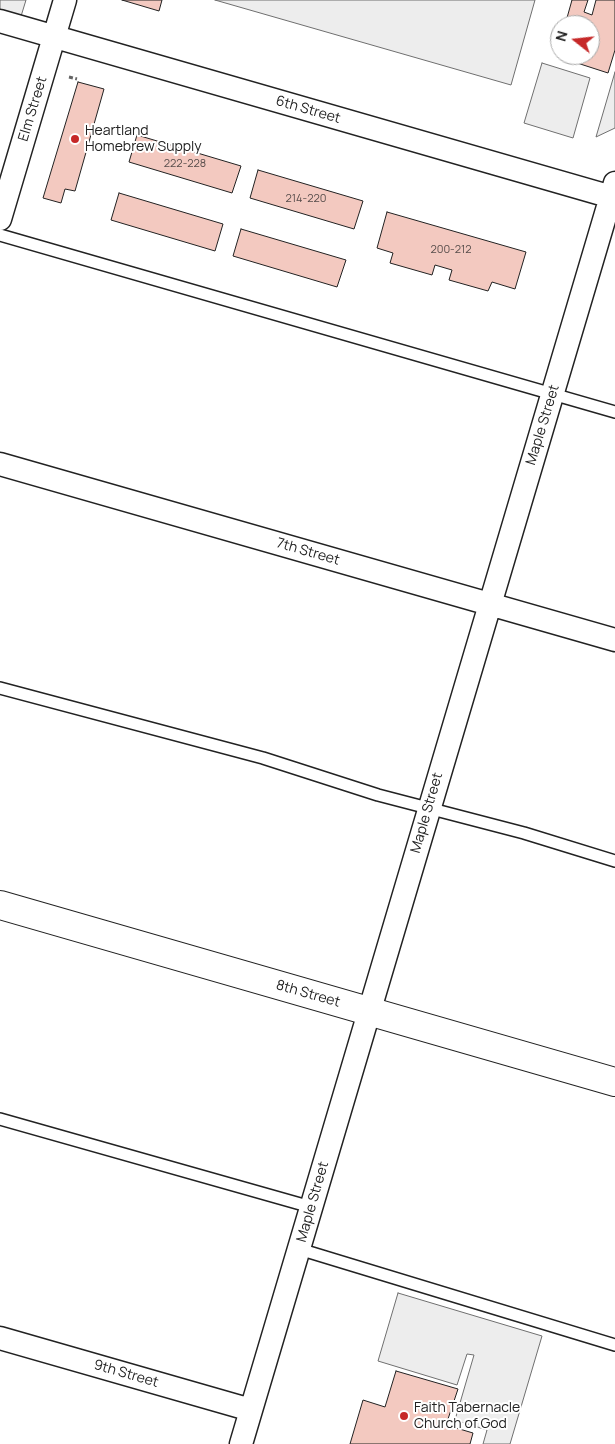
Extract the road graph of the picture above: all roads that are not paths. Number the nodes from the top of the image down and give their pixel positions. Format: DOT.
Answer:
graph roads {
  1 [pos="65,0"];
  2 [pos="0,21"];
  3 [pos="54,37"];
  4 [pos="614,193"];
  5 [pos="0,219"];
  6 [pos="0,235"];
  7 [pos="552,394"];
  8 [pos="615,412"];
  9 [pos="0,464"];
  10 [pos="489,604"];
  11 [pos="615,640"];
  12 [pos="0,688"];
  13 [pos="429,807"];
  14 [pos="615,861"];
  15 [pos="0,905"];
  16 [pos="369,1011"];
  17 [pos="615,1082"];
  18 [pos="0,1119"];
  19 [pos="311,1207"];
  20 [pos="299,1249"];
  21 [pos="0,1338"];
  22 [pos="615,1345"];
  23 [pos="252,1410"];
  24 [pos="241,1444"];
  1 -- 3 [label="street, Elm Street"];
  2 -- 3 [label="street, 6th Street"];
  3 -- 4 [label="street, 6th Street"];
  3 -- 5 [label="street, Elm Street"];
  4 -- 7 [label="street, Maple Street"];
  6 -- 7 [label="lane"];
  7 -- 8 [label="lane"];
  7 -- 10 [label="street, Maple Street"];
  9 -- 10 [label="street, 7th Street"];
  10 -- 11 [label="street, 7th Street"];
  10 -- 13 [label="street, Maple Street"];
  12 -- 13 [label="lane"];
  13 -- 14 [label="lane"];
  13 -- 16 [label="street, Maple Street"];
  15 -- 16 [label="street, 8th Street"];
  16 -- 17 [label="street, 8th Street"];
  16 -- 19 [label="street, Maple Street"];
  18 -- 19 [label="lane"];
  19 -- 20 [label="street, Maple Street"];
  20 -- 22 [label="lane"];
  20 -- 23 [label="street, Maple Street"];
  21 -- 23 [label="street, 9th Street"];
  23 -- 24 [label="street, Maple Street"];
}
